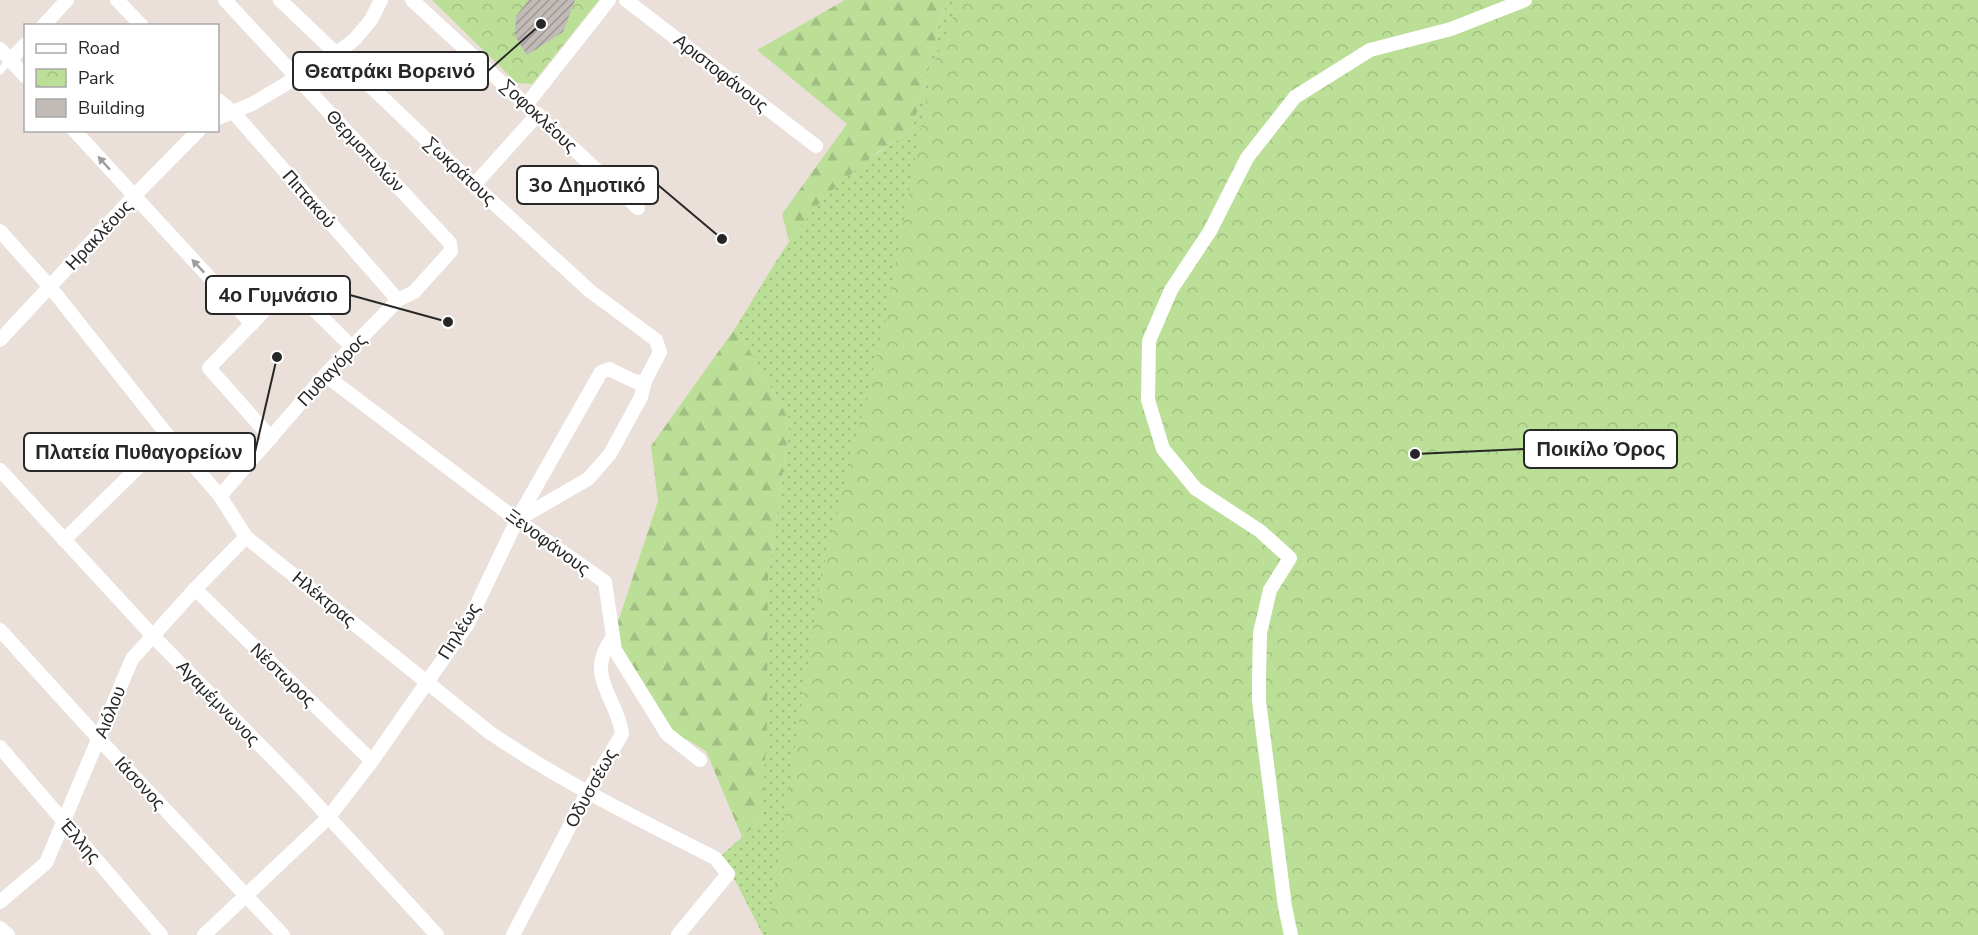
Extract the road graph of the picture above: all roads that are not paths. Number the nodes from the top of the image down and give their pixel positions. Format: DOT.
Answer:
graph roads {
  1 [pos="67,0"];
  2 [pos="117,0"];
  3 [pos="225,0"];
  4 [pos="279,0"];
  5 [pos="381,0"];
  6 [pos="412,0"];
  7 [pos="609,0"];
  8 [pos="626,0"];
  9 [pos="1525,0"];
  10 [pos="45,24"];
  11 [pos="140,24"];
  12 [pos="24,46"];
  13 [pos="0,49"];
  14 [pos="336,54"];
  15 [pos="10,60"];
  16 [pos="0,71"];
  17 [pos="24,75"];
  18 [pos="297,76"];
  19 [pos="219,101"];
  20 [pos="527,104"];
  21 [pos="233,112"];
  22 [pos="538,114"];
  23 [pos="219,118"];
  24 [pos="77,132"];
  25 [pos="197,132"];
  26 [pos="816,146"];
  27 [pos="474,185"];
  28 [pos="134,196"];
  29 [pos="639,208"];
  30 [pos="0,231"];
  31 [pos="451,251"];
  32 [pos="51,288"];
  33 [pos="398,300"];
  34 [pos="252,324"];
  35 [pos="0,340"];
  36 [pos="352,347"];
  37 [pos="325,375"];
  38 [pos="645,381"];
  39 [pos="169,437"];
  40 [pos="271,438"];
  41 [pos="0,470"];
  42 [pos="220,496"];
  43 [pos="517,520"];
  44 [pos="246,537"];
  45 [pos="64,540"];
  46 [pos="195,589"];
  47 [pos="0,630"];
  48 [pos="152,635"];
  49 [pos="613,637"];
  50 [pos="427,681"];
  51 [pos="99,739"];
  52 [pos="0,747"];
  53 [pos="700,760"];
  54 [pos="372,761"];
  55 [pos="587,793"];
  56 [pos="328,818"];
  57 [pos="64,822"];
  58 [pos="246,896"];
  59 [pos="0,902"];
  60 [pos="0,928"];
  61 [pos="8,935"];
  62 [pos="161,935"];
  63 [pos="204,935"];
  64 [pos="283,935"];
  65 [pos="436,935"];
  66 [pos="513,935"];
  67 [pos="678,935"];
  68 [pos="1291,935"];
  1 -- 10 [label="street"];
  2 -- 11 [label="street"];
  3 -- 18 [label="street, Θερμοπυλών"];
  4 -- 14 [label="street, Σωκράτους"];
  5 -- 14 [label="street"];
  6 -- 20 [label="street, Σοφοκλέους"];
  7 -- 20 [label="street"];
  8 -- 26 [label="street, Αριστοφάνους"];
  9 -- 68 [label="street"];
  12 -- 15 [label="street"];
  13 -- 15 [label="street"];
  14 -- 18 [label="street"];
  14 -- 27 [label="street, Σωκράτους"];
  15 -- 16 [label="lane"];
  15 -- 17 [label="street"];
  18 -- 21 [label="street"];
  18 -- 31 [label="street, Θερμοπυλών"];
  19 -- 21 [label="street, Πιττακού"];
  20 -- 22 [label="street, Σοφοκλέους"];
  21 -- 23 [label="street"];
  21 -- 33 [label="street, Πιττακού"];
  22 -- 27 [label="street"];
  22 -- 29 [label="street, Σοφοκλέους"];
  28 -- 24 [label="street, one-way"];
  25 -- 28 [label="street, Ηρακλέους"];
  27 -- 38 [label="street, Σωκράτους"];
  28 -- 32 [label="street, Ηρακλέους"];
  34 -- 28 [label="street, one-way"];
  30 -- 32 [label="street, Ηλέκτρας"];
  31 -- 33 [label="street, Πυθαγόρος"];
  32 -- 35 [label="street, Ηρακλέους"];
  32 -- 39 [label="street, Ηλέκτρας"];
  33 -- 36 [label="street, Πυθαγόρος"];
  34 -- 36 [label="street"];
  34 -- 40 [label="street"];
  36 -- 37 [label="street, Πυθαγόρος"];
  37 -- 40 [label="street, Πυθαγόρος"];
  37 -- 43 [label="street, Ξενοφάνους"];
  38 -- 43 [label="street"];
  38 -- 43 [label="street, Πηλέως"];
  39 -- 42 [label="street, Ηλέκτρας"];
  39 -- 45 [label="street"];
  40 -- 42 [label="street, Πυθαγόρος"];
  41 -- 45 [label="street, Αγαμέμνωνος"];
  42 -- 44 [label="street, Ηλέκτρας"];
  43 -- 49 [label="street, Ξενοφάνους"];
  43 -- 50 [label="street, Πηλέως"];
  44 -- 46 [label="street, Αιόλου"];
  44 -- 50 [label="street, Ηλέκτρας"];
  45 -- 48 [label="street, Αγαμέμνωνος"];
  46 -- 48 [label="street, Αιόλου"];
  46 -- 54 [label="street, Νέστωρος"];
  47 -- 51 [label="street, Ιάσονος"];
  48 -- 51 [label="street, Αιόλου"];
  48 -- 56 [label="street, Αγαμέμνωνος"];
  49 -- 53 [label="street, Ξενοφάνους"];
  49 -- 55 [label="street, Οδυσσέως"];
  50 -- 54 [label="street, Πηλέως"];
  50 -- 55 [label="street, Ηλέκτρας"];
  51 -- 57 [label="street, Αιόλου"];
  51 -- 58 [label="street, Ιάσονος"];
  52 -- 57 [label="street, Έλλης"];
  54 -- 56 [label="street, Πηλέως"];
  55 -- 66 [label="street, Οδυσσέως"];
  55 -- 67 [label="street, Ηλέκτρας"];
  56 -- 58 [label="street, Πηλέως"];
  56 -- 65 [label="street, Αγαμέμνωνος"];
  57 -- 59 [label="street, Αιόλου"];
  57 -- 62 [label="street, Έλλης"];
  58 -- 63 [label="street, Πηλέως"];
  58 -- 64 [label="street, Ιάσονος"];
  60 -- 61 [label="street"];
}
